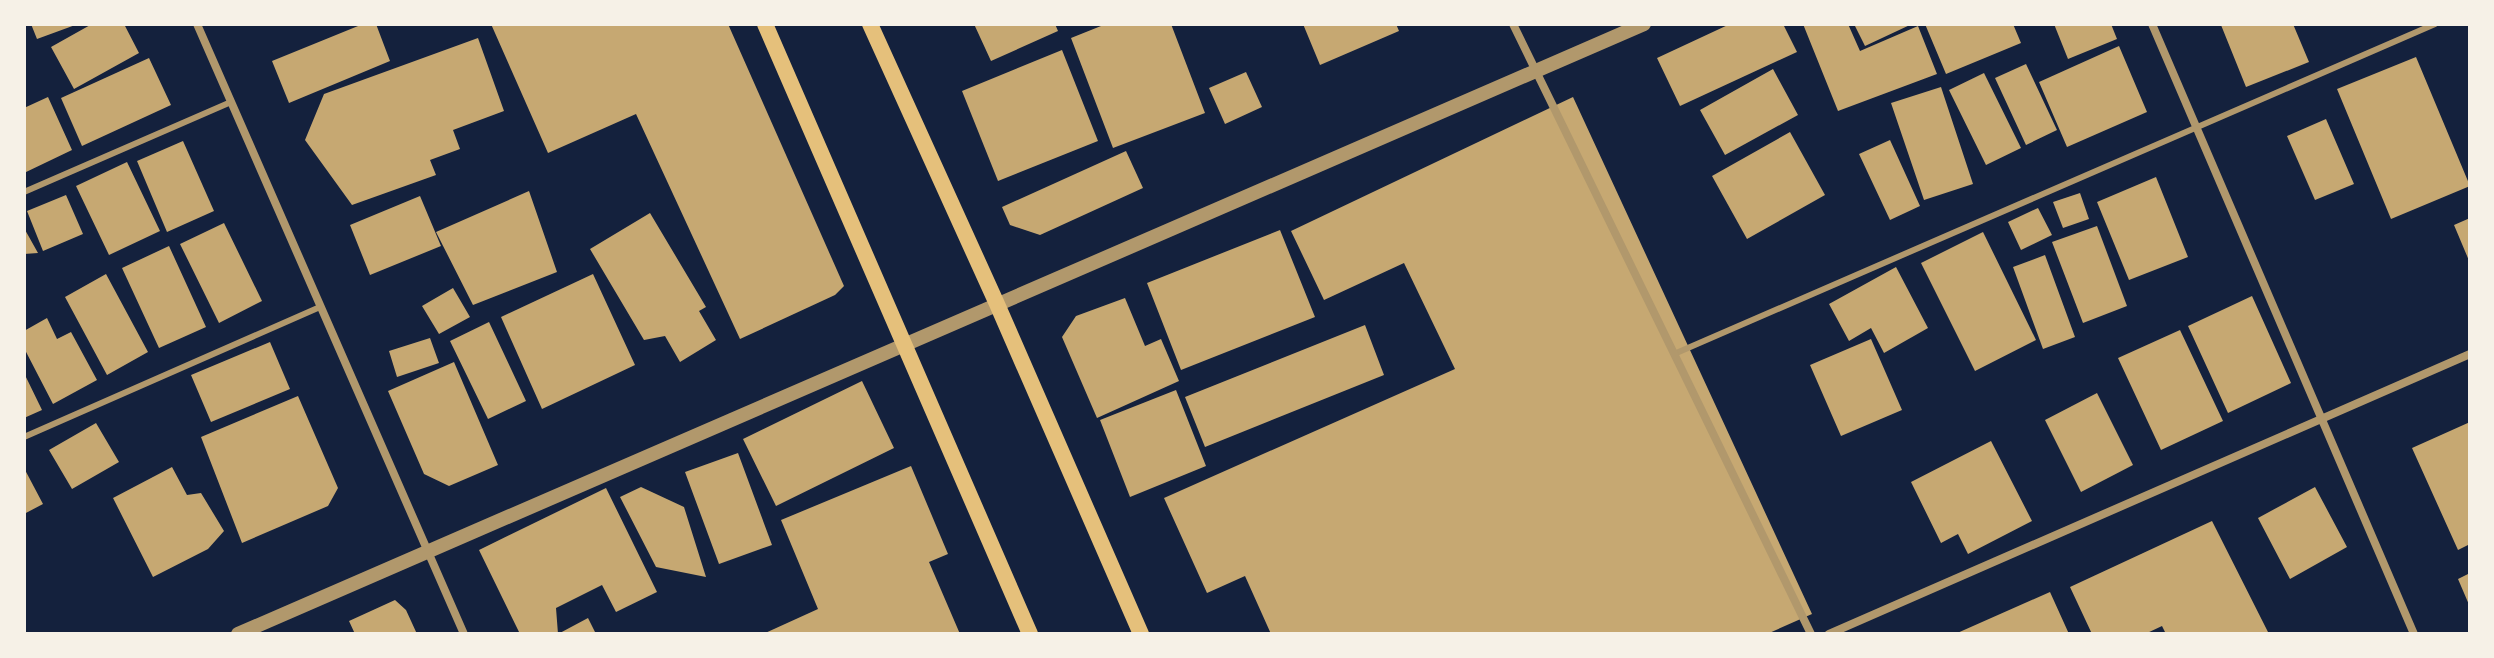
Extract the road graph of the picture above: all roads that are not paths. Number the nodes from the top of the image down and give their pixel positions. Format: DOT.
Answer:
graph roads {
  1 [pos="197,24"];
  2 [pos="765,24"];
  3 [pos="870,24"];
  4 [pos="1513,24"];
  5 [pos="1644,24"];
  6 [pos="2152,24"];
  7 [pos="2435,24"];
  8 [pos="1536,72"];
  9 [pos="231,102"];
  10 [pos="2196,127"];
  11 [pos="24,192"];
  12 [pos="997,304"];
  13 [pos="320,307"];
  14 [pos="904,344"];
  15 [pos="1674,354"];
  16 [pos="2470,354"];
  17 [pos="2322,418"];
  18 [pos="24,437"];
  19 [pos="428,551"];
  20 [pos="238,634"];
  21 [pos="464,634"];
  22 [pos="1030,634"];
  23 [pos="1141,634"];
  24 [pos="1811,634"];
  25 [pos="1829,634"];
  26 [pos="2414,634"];
  1 -- 9 [label="street"];
  2 -- 14 [label="main road"];
  3 -- 12 [label="main road"];
  4 -- 8 [label="street"];
  5 -- 8 [label="street"];
  6 -- 10 [label="street"];
  7 -- 10 [label="lane"];
  8 -- 12 [label="street"];
  8 -- 15 [label="street"];
  9 -- 11 [label="lane"];
  9 -- 13 [label="street"];
  10 -- 15 [label="lane"];
  10 -- 17 [label="street"];
  12 -- 14 [label="street"];
  12 -- 23 [label="main road"];
  13 -- 18 [label="lane"];
  13 -- 19 [label="street"];
  14 -- 19 [label="street"];
  14 -- 22 [label="main road"];
  15 -- 24 [label="street"];
  16 -- 17 [label="street"];
  17 -- 25 [label="street"];
  17 -- 26 [label="street"];
  19 -- 20 [label="street"];
  19 -- 21 [label="street"];
}
